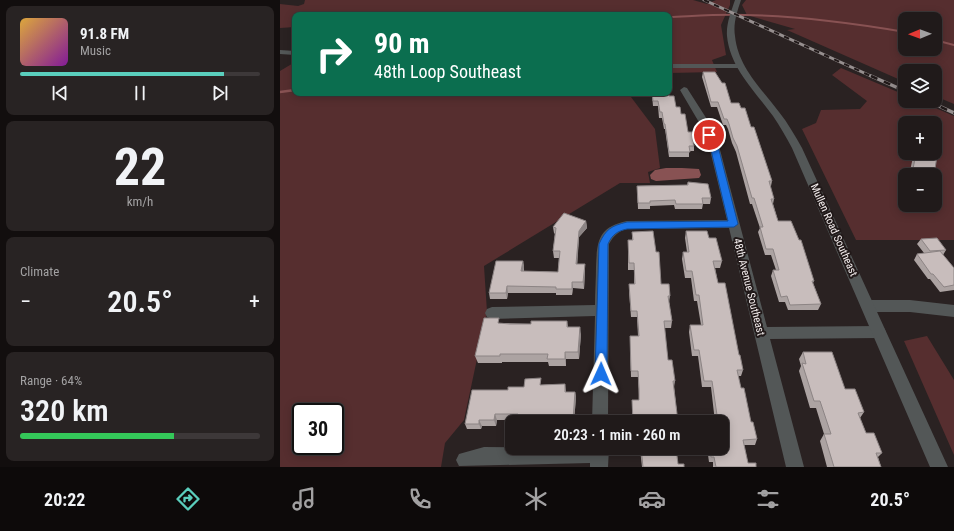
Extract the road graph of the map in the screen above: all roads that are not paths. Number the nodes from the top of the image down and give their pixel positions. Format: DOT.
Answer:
graph roads {
  1 [pos="738,2"];
  2 [pos="280,52"];
  3 [pos="292,53"];
  4 [pos="672,66"];
  5 [pos="740,66"];
  6 [pos="684,90"];
  7 [pos="734,224"];
  8 [pos="868,306"];
  9 [pos="603,310"];
  10 [pos="954,311"];
  11 [pos="492,313"];
  12 [pos="879,332"];
  13 [pos="760,333"];
  14 [pos="600,415"];
  15 [pos="599,456"];
  16 [pos="465,460"];
  17 [pos="795,467"];
  18 [pos="939,467"];
  1 -- 5 [label="street, Mullen Road Southeast"];
  2 -- 3 [label="street"];
  4 -- 5 [label="street"];
  5 -- 8 [label="street, Mullen Road Southeast"];
  6 -- 7 [label="street, 48th Avenue Southeast"];
  7 -- 9 [label="street"];
  7 -- 13 [label="street, 48th Avenue Southeast"];
  8 -- 10 [label="street"];
  8 -- 12 [label="street, Mullen Road Southeast"];
  9 -- 11 [label="street"];
  9 -- 14 [label="street"];
  12 -- 13 [label="street"];
  12 -- 18 [label="street, Mullen Road Southeast"];
  13 -- 17 [label="street, 48th Avenue Southeast"];
  15 -- 16 [label="street"];
}
